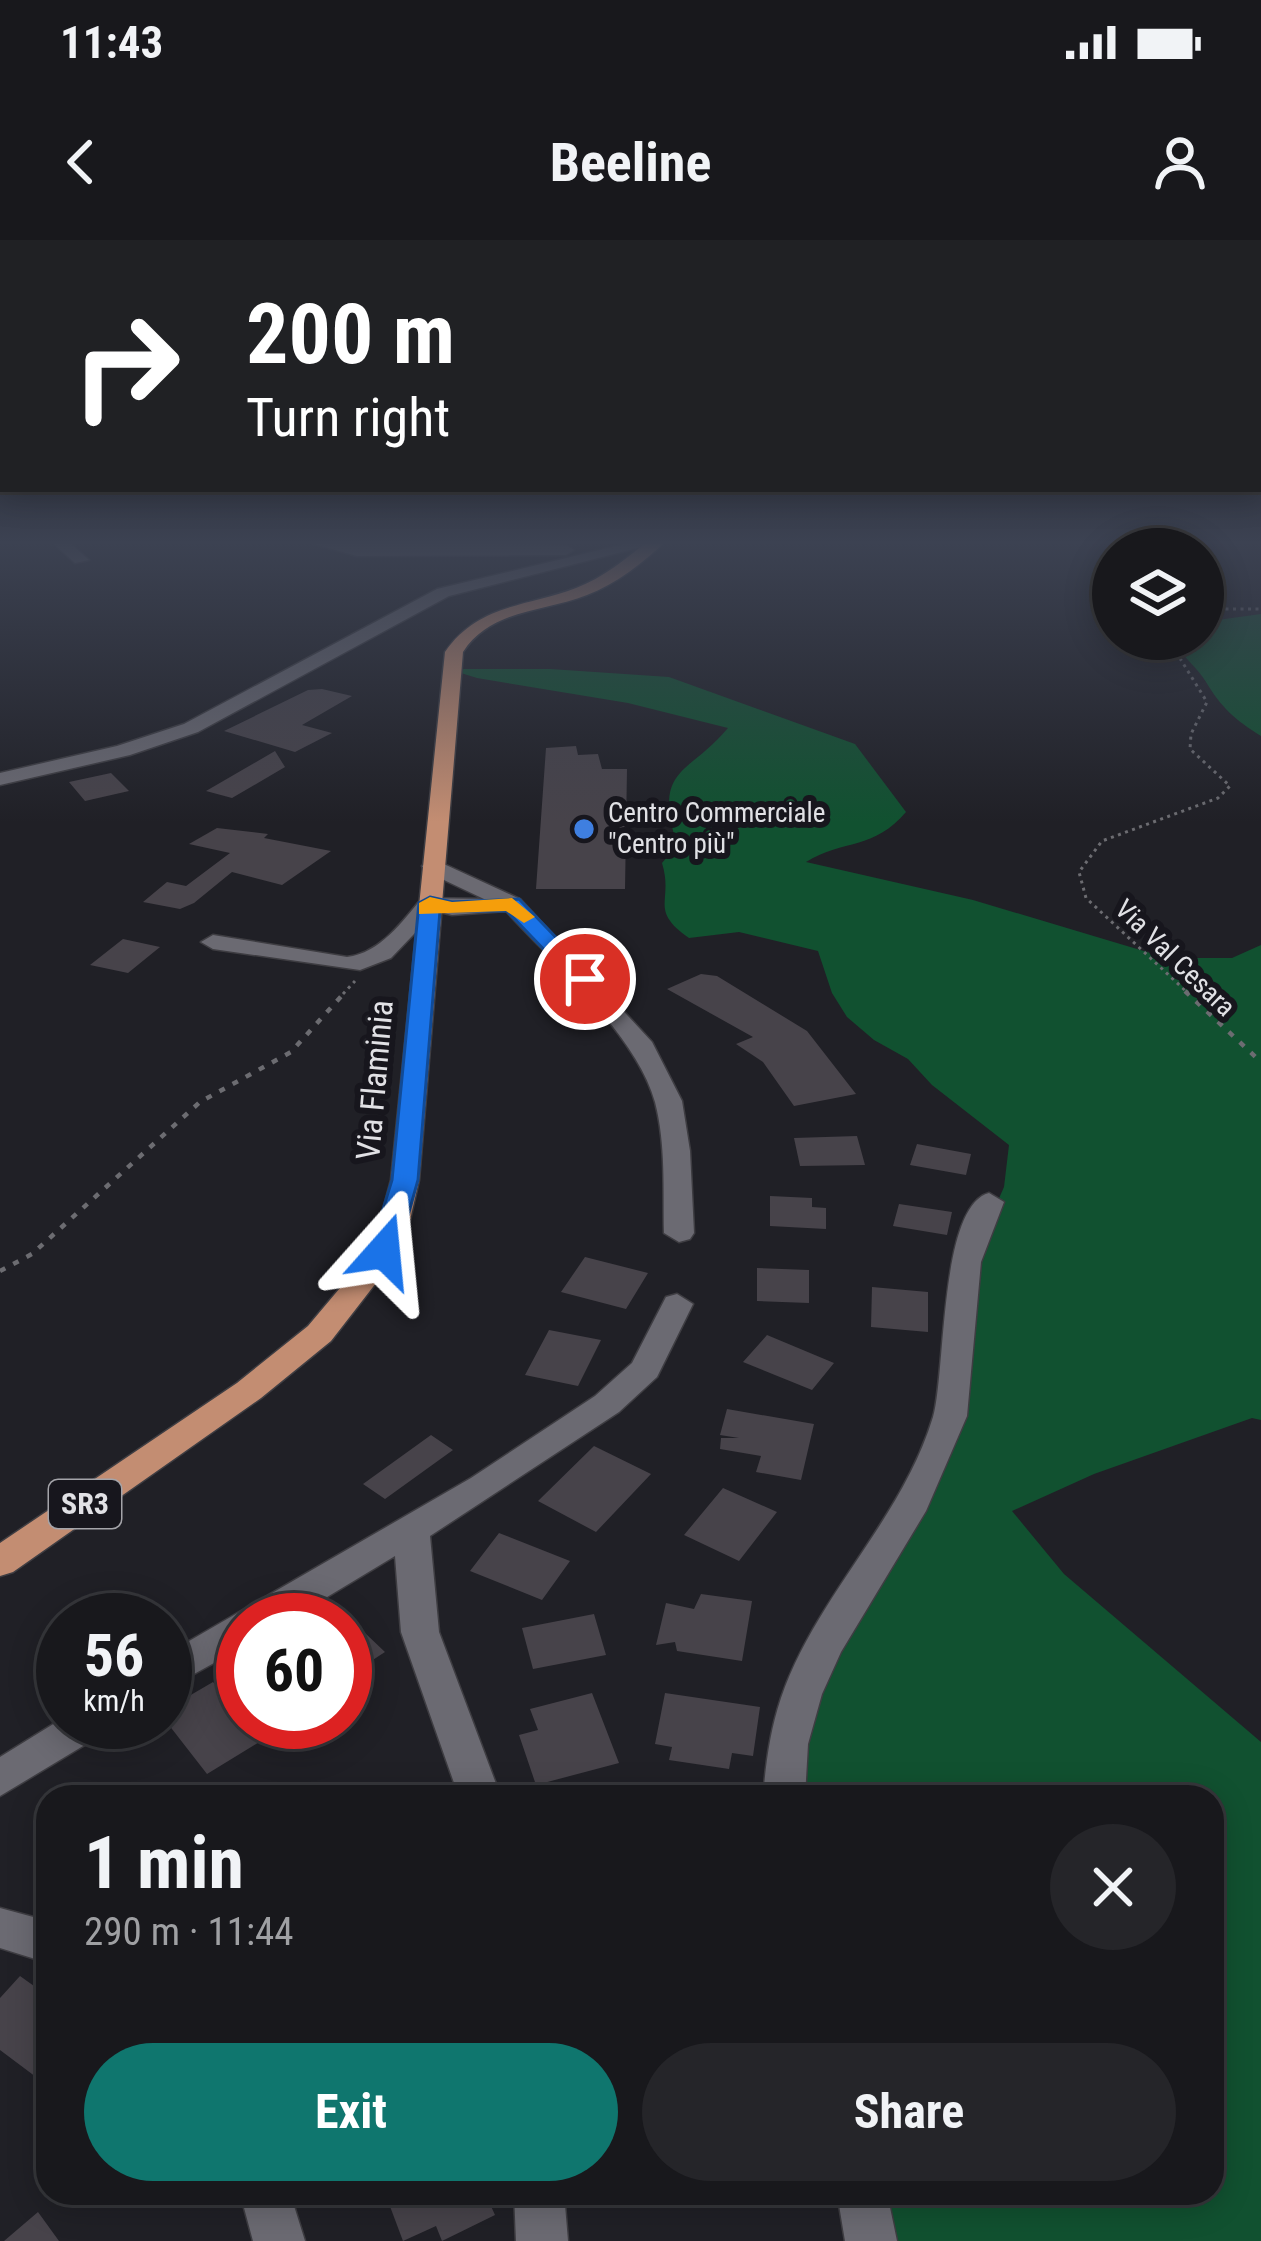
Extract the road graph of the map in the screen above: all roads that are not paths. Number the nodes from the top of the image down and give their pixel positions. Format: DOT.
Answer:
graph roads {
  1 [pos="362,635"];
  2 [pos="467,635"];
  3 [pos="113,753"];
  4 [pos="0,765"];
  5 [pos="0,779"];
  6 [pos="430,890"];
  7 [pos="512,904"];
  8 [pos="212,942"];
  9 [pos="989,1202"];
  10 [pos="679,1233"];
  11 [pos="677,1304"];
  12 [pos="411,1530"];
  13 [pos="0,1562"];
  14 [pos="304,1593"];
  15 [pos="46,1749"];
  16 [pos="0,1778"];
  17 [pos="476,1785"];
  18 [pos="783,1785"];
  19 [pos="0,1928"];
  20 [pos="36,1938"];
  21 [pos="540,2205"];
  22 [pos="864,2205"];
  23 [pos="542,2241"];
  24 [pos="871,2241"];
  1 -- 3 [label="street"];
  2 -- 6 [label="main road, Via Flaminia / SR3"];
  3 -- 4 [label="street"];
  3 -- 5 [label="street"];
  6 -- 7 [label="street"];
  6 -- 7 [label="street"];
  6 -- 8 [label="street"];
  6 -- 13 [label="main road, Via Flaminia / SR3"];
  7 -- 10 [label="street"];
  9 -- 18 [label="street"];
  11 -- 12 [label="street"];
  12 -- 14 [label="street"];
  12 -- 17 [label="street"];
  15 -- 16 [label="street"];
  19 -- 20 [label="street"];
  21 -- 23 [label="street"];
  22 -- 24 [label="street"];
}
